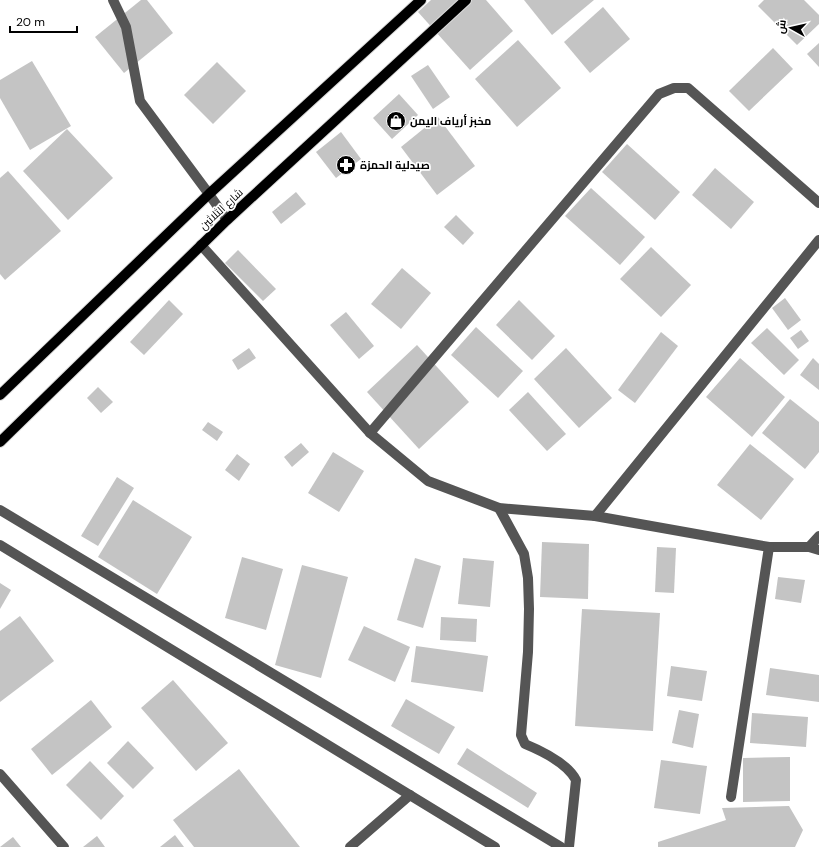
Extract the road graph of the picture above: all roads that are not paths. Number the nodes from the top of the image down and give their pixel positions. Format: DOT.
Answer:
graph roads {
  1 [pos="113,0"];
  2 [pos="421,0"];
  3 [pos="466,0"];
  4 [pos="209,194"];
  5 [pos="819,203"];
  6 [pos="227,220"];
  7 [pos="819,240"];
  8 [pos="201,245"];
  9 [pos="0,395"];
  10 [pos="370,433"];
  11 [pos="0,442"];
  12 [pos="499,508"];
  13 [pos="0,510"];
  14 [pos="595,516"];
  15 [pos="819,536"];
  16 [pos="0,545"];
  17 [pos="769,547"];
  18 [pos="814,548"];
  19 [pos="0,774"];
  20 [pos="410,795"];
  21 [pos="731,797"];
  22 [pos="64,847"];
  23 [pos="350,847"];
  24 [pos="495,847"];
  25 [pos="561,847"];
  26 [pos="569,847"];
  1 -- 4 [label="street"];
  2 -- 4 [label="main road, شارع الثلاثين"];
  3 -- 6 [label="main road, شارع الثلاثين"];
  4 -- 6 [label="street"];
  4 -- 9 [label="main road, شارع الثلاثين"];
  5 -- 10 [label="street"];
  6 -- 8 [label="main road, شارع الثلاثين"];
  7 -- 14 [label="street"];
  8 -- 10 [label="street"];
  8 -- 11 [label="main road, شارع الثلاثين"];
  10 -- 12 [label="street"];
  12 -- 14 [label="street"];
  12 -- 26 [label="street"];
  13 -- 25 [label="street"];
  14 -- 17 [label="street"];
  15 -- 18 [label="street"];
  16 -- 20 [label="street"];
  17 -- 18 [label="street"];
  17 -- 21 [label="street"];
  19 -- 22 [label="street"];
  20 -- 23 [label="street"];
  20 -- 24 [label="street"];
}
